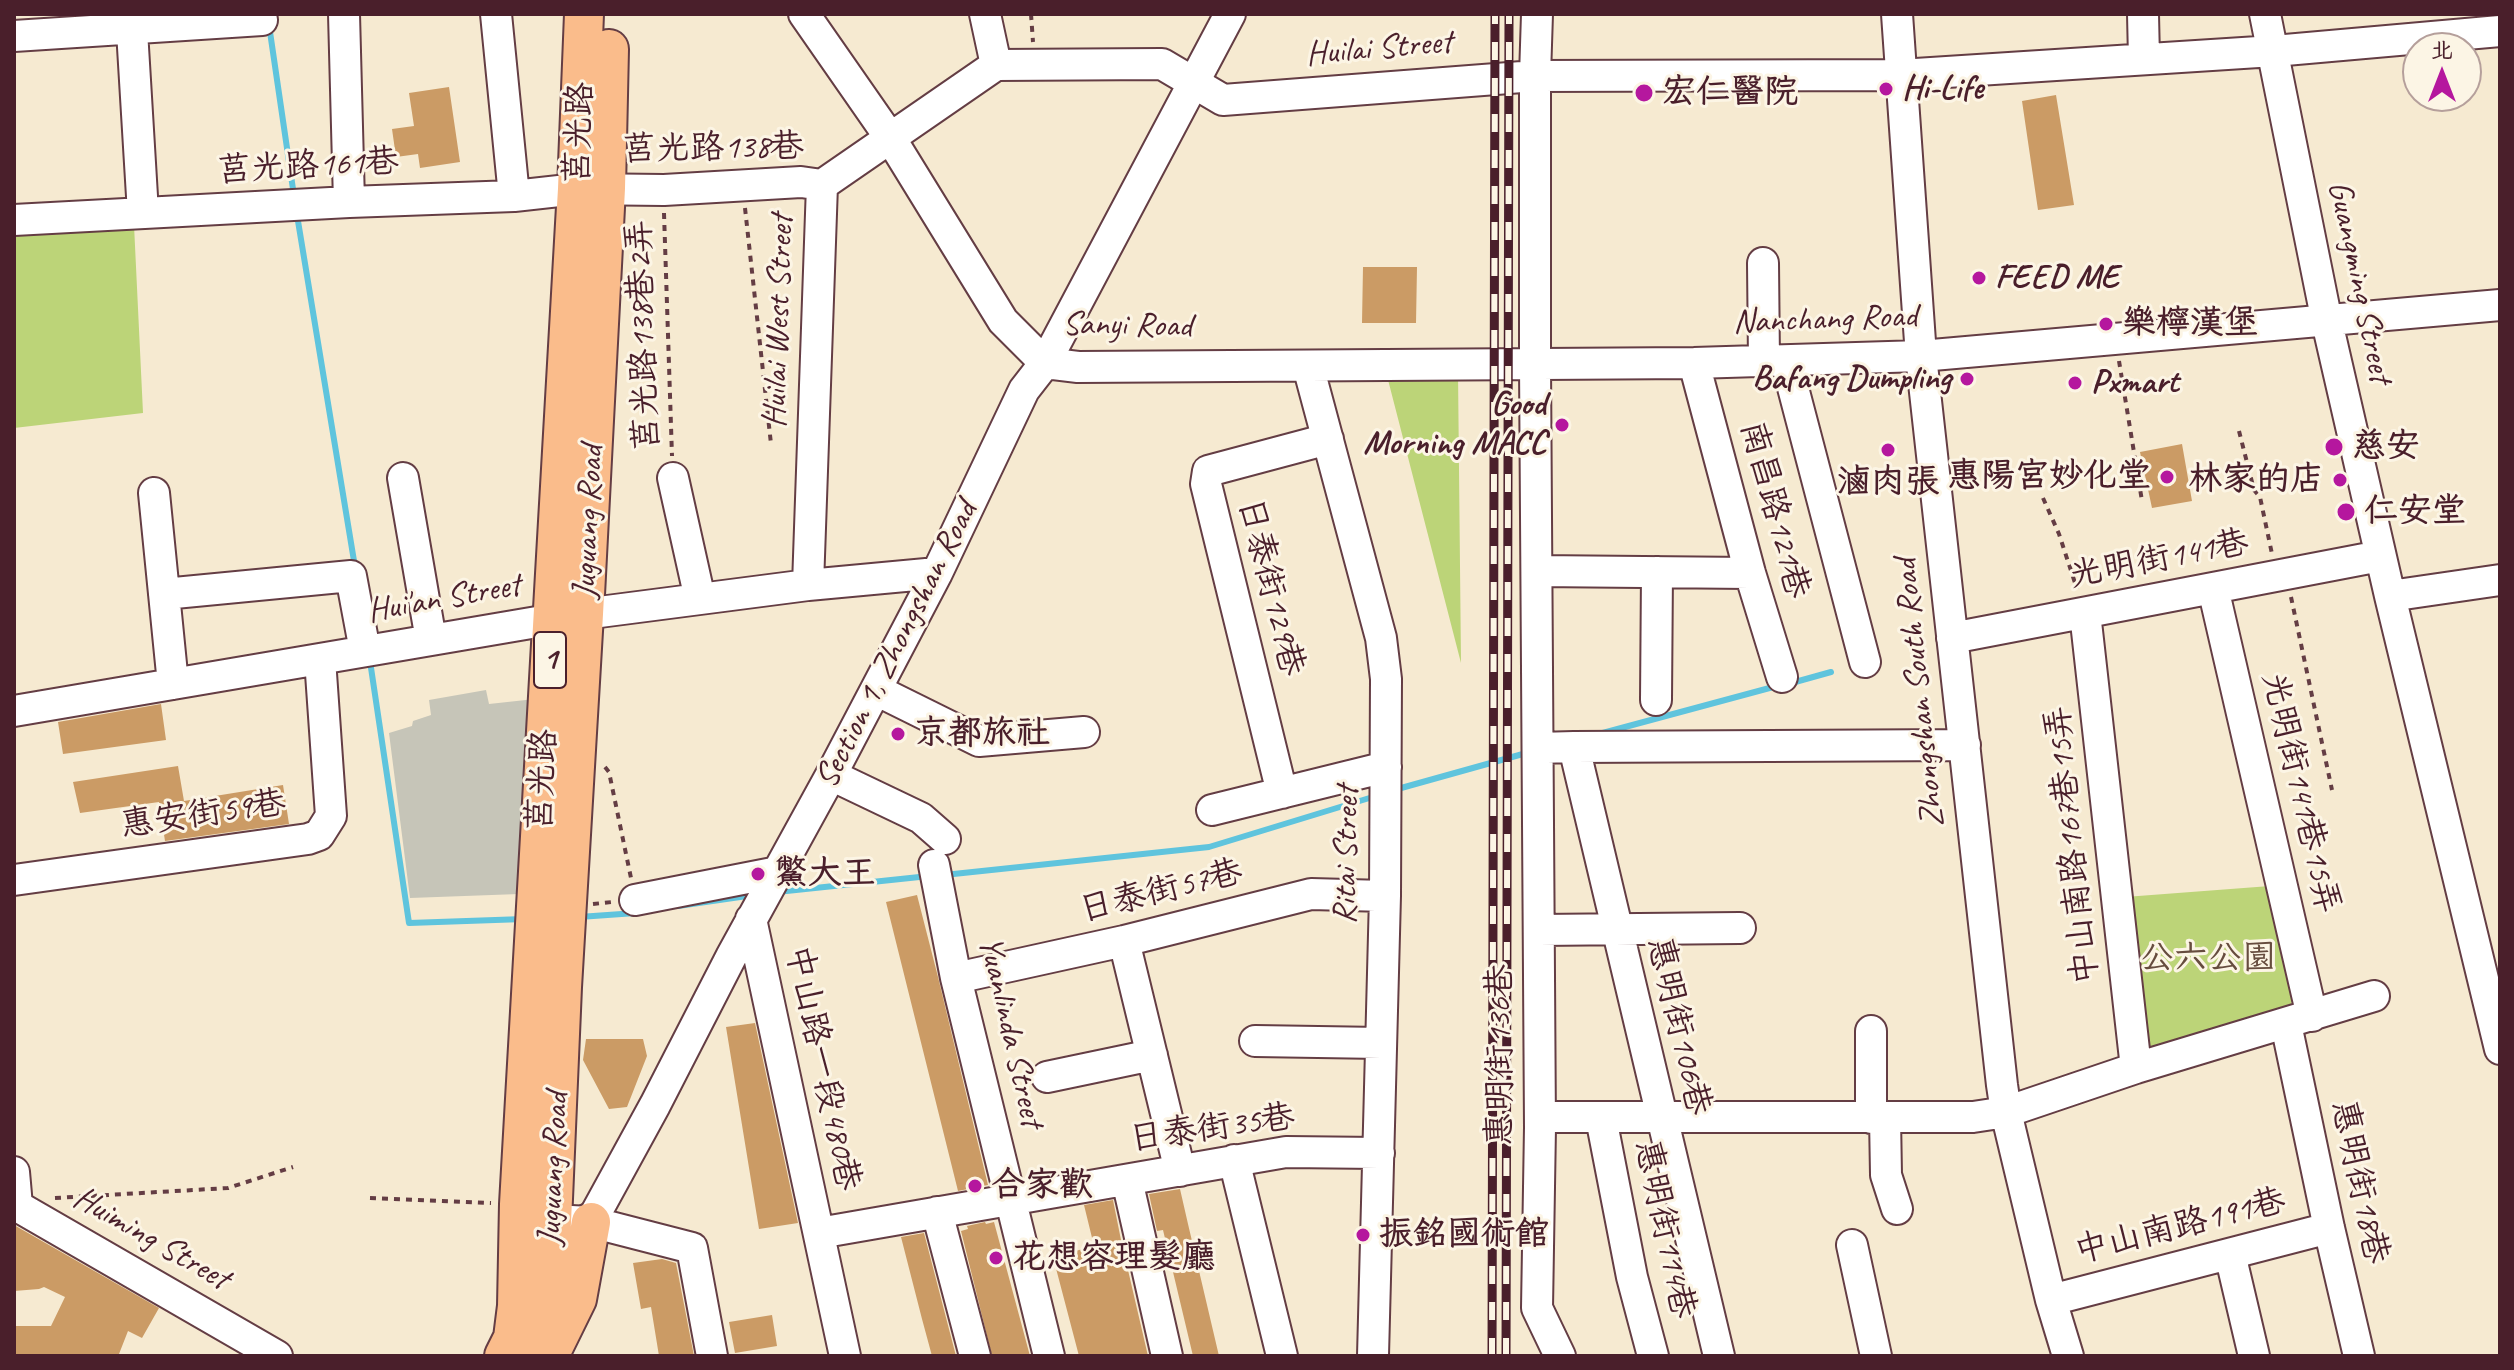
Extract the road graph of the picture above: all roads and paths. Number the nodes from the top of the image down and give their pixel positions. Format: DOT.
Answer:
graph roads {
  1 [pos="344,14"];
  2 [pos="496,14"];
  3 [pos="584,14"];
  4 [pos="610,14"];
  5 [pos="804,14"];
  6 [pos="985,14"];
  7 [pos="1230,14"];
  8 [pos="1537,14"];
  9 [pos="1897,14"];
  10 [pos="2143,14"];
  11 [pos="2265,14"];
  12 [pos="262,20"];
  13 [pos="132,21"];
  14 [pos="2500,31"];
  15 [pos="14,36"];
  16 [pos="2274,51"];
  17 [pos="2144,59"];
  18 [pos="996,65"];
  19 [pos="1900,75"];
  20 [pos="1535,76"];
  21 [pos="1194,82"];
  22 [pos="891,139"];
  23 [pos="822,185"];
  24 [pos="742,186"];
  25 [pos="592,188"];
  26 [pos="664,190"];
  27 [pos="514,196"];
  28 [pos="349,202"];
  29 [pos="143,213"];
  30 [pos="14,220"];
  31 [pos="1763,263"];
  32 [pos="2500,305"];
  33 [pos="2327,322"];
  34 [pos="2116,339"];
  35 [pos="1921,356"];
  36 [pos="1775,362"];
  37 [pos="1045,363"];
  38 [pos="1694,363"];
  39 [pos="1535,364"];
  40 [pos="1308,366"];
  41 [pos="2239,431"];
  42 [pos="1328,439"];
  43 [pos="771,444"];
  44 [pos="403,478"];
  45 [pos="673,478"];
  46 [pos="154,493"];
  47 [pos="2043,498"];
  48 [pos="2142,501"];
  49 [pos="2380,556"];
  50 [pos="1537,571"];
  51 [pos="1657,572"];
  52 [pos="937,573"];
  53 [pos="1750,573"];
  54 [pos="2281,575"];
  55 [pos="2500,581"];
  56 [pos="2199,583"];
  57 [pos="808,585"];
  58 [pos="164,594"];
  59 [pos="2390,596"];
  60 [pos="700,599"];
  61 [pos="2085,613"];
  62 [pos="568,617"];
  63 [pos="1952,638"];
  64 [pos="431,640"];
  65 [pos="365,651"];
  66 [pos="320,659"];
  67 [pos="1865,662"];
  68 [pos="1782,677"];
  69 [pos="173,684"];
  70 [pos="876,690"];
  71 [pos="1656,700"];
  72 [pos="14,711"];
  73 [pos="1084,732"];
  74 [pos="577,733"];
  75 [pos="1965,745"];
  76 [pos="1574,747"];
  77 [pos="1538,748"];
  78 [pos="1386,767"];
  79 [pos="831,775"];
  80 [pos="2332,790"];
  81 [pos="1282,793"];
  82 [pos="1212,810"];
  83 [pos="778,872"];
  84 [pos="14,880"];
  85 [pos="1385,896"];
  86 [pos="635,900"];
  87 [pos="567,906"];
  88 [pos="751,919"];
  89 [pos="1740,928"];
  90 [pos="1617,929"];
  91 [pos="1539,930"];
  92 [pos="1124,941"];
  93 [pos="956,978"];
  94 [pos="2492,982"];
  95 [pos="2374,996"];
  96 [pos="2299,1020"];
  97 [pos="1871,1031"];
  98 [pos="1255,1041"];
  99 [pos="1381,1043"];
  100 [pos="2500,1049"];
  101 [pos="1152,1055"];
  102 [pos="2136,1068"];
  103 [pos="1047,1077"];
  104 [pos="2006,1112"];
  105 [pos="1540,1117"];
  106 [pos="1878,1117"];
  107 [pos="1601,1118"];
  108 [pos="1661,1118"];
  109 [pos="1379,1153"];
  110 [pos="1234,1160"];
  111 [pos="293,1167"];
  112 [pos="1180,1171"];
  113 [pos="14,1172"];
  114 [pos="1127,1180"];
  115 [pos="370,1198"];
  116 [pos="1010,1199"];
  117 [pos="519,1204"];
  118 [pos="16,1206"];
  119 [pos="1897,1209"];
  120 [pos="937,1212"];
  121 [pos="552,1221"];
  122 [pos="591,1222"];
  123 [pos="2329,1228"];
  124 [pos="819,1233"];
  125 [pos="1852,1245"];
  126 [pos="2230,1254"];
  127 [pos="550,1269"];
  128 [pos="2051,1300"];
  129 [pos="517,1306"];
  130 [pos="277,1356"];
  131 [pos="504,1356"];
  132 [pos="533,1356"];
  133 [pos="549,1356"];
  134 [pos="712,1356"];
  135 [pos="845,1356"];
  136 [pos="975,1356"];
  137 [pos="1049,1356"];
  138 [pos="1167,1356"];
  139 [pos="1282,1356"];
  140 [pos="1373,1356"];
  141 [pos="1560,1356"];
  142 [pos="1653,1356"];
  143 [pos="1719,1356"];
  144 [pos="1876,1356"];
  145 [pos="2068,1356"];
  146 [pos="2254,1356"];
  147 [pos="2359,1356"];
  1 -- 28 [label="street"];
  2 -- 27 [label="street"];
  3 -- 25 [label="main road, 莒光路 / 1"];
  4 -- 25 [label="main road, 1"];
  5 -- 22 [label="street, Sanyi Road"];
  6 -- 18 [label="street"];
  7 -- 21 [label="street, Section 1, Zhongshan Road"];
  8 -- 20 [label="street"];
  9 -- 19 [label="street, Zhongshan South Road"];
  10 -- 17 [label="street"];
  11 -- 16 [label="street, Guangming Street"];
  12 -- 13 [label="street"];
  13 -- 15 [label="street"];
  13 -- 29 [label="street"];
  14 -- 16 [label="street"];
  16 -- 17 [label="street"];
  16 -- 33 [label="street, Guangming Street"];
  17 -- 19 [label="street"];
  18 -- 21 [label="street"];
  18 -- 22 [label="street, Huilai West Street"];
  19 -- 20 [label="street"];
  19 -- 35 [label="street, Zhongshan South Road"];
  20 -- 21 [label="street"];
  20 -- 39 [label="street"];
  21 -- 37 [label="street, Section 1, Zhongshan Road"];
  22 -- 23 [label="street, Huilai West Street"];
  22 -- 37 [label="street, Sanyi Road"];
  23 -- 24 [label="street, 莒光路138巷"];
  23 -- 57 [label="street, Huilai West Street"];
  24 -- 26 [label="street, 莒光路138巷"];
  24 -- 43 [label="path"];
  25 -- 26 [label="street, 莒光路138巷"];
  25 -- 27 [label="street, 莒光路161巷"];
  25 -- 62 [label="main road, 莒光路 / 1"];
  26 -- 45 [label="path, 莒光路138巷2弄"];
  27 -- 28 [label="street, 莒光路161巷"];
  28 -- 29 [label="street, 莒光路161巷"];
  29 -- 30 [label="street, 莒光路161巷"];
  31 -- 36 [label="street"];
  32 -- 33 [label="street, Nanchang Road"];
  33 -- 34 [label="street, Nanchang Road"];
  33 -- 49 [label="street, Guangming Street"];
  34 -- 35 [label="street, Nanchang Road"];
  34 -- 48 [label="path"];
  35 -- 36 [label="street, Nanchang Road"];
  35 -- 63 [label="street, Zhongshan South Road"];
  36 -- 38 [label="street, Nanchang Road"];
  36 -- 67 [label="street"];
  37 -- 40 [label="street, Sanyi Road"];
  37 -- 52 [label="street, Section 1, Zhongshan Road"];
  38 -- 39 [label="street, Nanchang Road"];
  38 -- 53 [label="street, 南昌路121巷"];
  39 -- 40 [label="street, Sanyi Road"];
  39 -- 50 [label="street"];
  40 -- 42 [label="street, Ritai Street"];
  41 -- 54 [label="path"];
  42 -- 78 [label="street, Ritai Street"];
  42 -- 81 [label="street, 日泰街129巷"];
  44 -- 64 [label="street"];
  45 -- 60 [label="street"];
  46 -- 58 [label="street"];
  47 -- 61 [label="path"];
  49 -- 54 [label="street, 光明街141巷"];
  49 -- 59 [label="street, Guangming Street"];
  50 -- 51 [label="street"];
  50 -- 77 [label="street"];
  51 -- 53 [label="street"];
  51 -- 71 [label="street"];
  52 -- 57 [label="street, Hui'an Street"];
  52 -- 70 [label="street, Section 1, Zhongshan Road"];
  53 -- 68 [label="street, 南昌路121巷"];
  54 -- 56 [label="street, 光明街141巷"];
  54 -- 80 [label="path"];
  55 -- 59 [label="street"];
  56 -- 61 [label="street, 光明街141巷"];
  56 -- 96 [label="street, 光明街141巷15弄"];
  57 -- 60 [label="street, Hui'an Street"];
  58 -- 65 [label="street"];
  58 -- 69 [label="street"];
  59 -- 94 [label="street, Guangming Street"];
  60 -- 62 [label="street, Hui'an Street"];
  61 -- 63 [label="street, 光明街141巷"];
  61 -- 102 [label="street, 中山南路167巷15弄"];
  62 -- 64 [label="street, Hui'an Street"];
  62 -- 74 [label="main road, Juguang Road / 1"];
  62 -- 117 [label="main road, 莒光路 / 1"];
  63 -- 75 [label="street, Zhongshan South Road"];
  64 -- 65 [label="street, Hui'an Street"];
  65 -- 66 [label="street, Hui'an Street"];
  66 -- 69 [label="street, Hui'an Street"];
  66 -- 84 [label="street, 惠安街59巷"];
  69 -- 72 [label="street, Hui'an Street"];
  70 -- 73 [label="street"];
  70 -- 79 [label="street, Section 1, Zhongshan Road"];
  74 -- 86 [label="path"];
  74 -- 87 [label="main road, Juguang Road / 1"];
  75 -- 76 [label="street"];
  75 -- 104 [label="street, Zhongshan South Road"];
  76 -- 77 [label="street"];
  76 -- 90 [label="street, 惠明街106巷"];
  77 -- 91 [label="street, 惠明街136巷"];
  78 -- 81 [label="street"];
  78 -- 85 [label="street, Ritai Street"];
  79 -- 83 [label="street, Section 1, Zhongshan Road"];
  79 -- 93 [label="street, Yuanlinda Street"];
  81 -- 82 [label="street"];
  83 -- 86 [label="street"];
  83 -- 88 [label="street, Section 1, Zhongshan Road"];
  85 -- 92 [label="street, 日泰街57巷"];
  85 -- 99 [label="street, Ritai Street"];
  86 -- 87 [label="path"];
  87 -- 121 [label="main road, Juguang Road / 1"];
  88 -- 122 [label="street, Section 1, Zhongshan Road"];
  88 -- 124 [label="street, 中山路一段480巷"];
  89 -- 90 [label="street"];
  90 -- 91 [label="street"];
  90 -- 108 [label="street, 惠明街106巷"];
  91 -- 105 [label="street, 惠明街136巷"];
  92 -- 93 [label="street, 日泰街57巷"];
  92 -- 101 [label="street"];
  93 -- 116 [label="street, Yuanlinda Street"];
  94 -- 100 [label="street, Guangming Street"];
  95 -- 96 [label="street"];
  96 -- 102 [label="street"];
  96 -- 123 [label="street, 惠明街18巷"];
  97 -- 106 [label="street"];
  98 -- 99 [label="street"];
  99 -- 109 [label="street, Ritai Street"];
  101 -- 103 [label="street"];
  101 -- 112 [label="street"];
  102 -- 104 [label="street"];
  104 -- 106 [label="street"];
  104 -- 128 [label="street, Zhongshan South Road"];
  105 -- 107 [label="street"];
  105 -- 141 [label="street, 惠明街136巷"];
  106 -- 108 [label="street"];
  106 -- 119 [label="street"];
  107 -- 108 [label="street"];
  107 -- 142 [label="street, 惠明街114巷"];
  108 -- 143 [label="street, 惠明街106巷"];
  109 -- 110 [label="street, 日泰街35巷"];
  109 -- 140 [label="street, Ritai Street"];
  110 -- 112 [label="street, 日泰街35巷"];
  110 -- 139 [label="street"];
  111 -- 118 [label="path"];
  112 -- 114 [label="street, 日泰街35巷"];
  113 -- 118 [label="street, Huiming Street"];
  114 -- 116 [label="street, 日泰街35巷"];
  114 -- 138 [label="street"];
  115 -- 117 [label="path"];
  116 -- 120 [label="street, 日泰街35巷"];
  116 -- 137 [label="street, Yuanlinda Street"];
  117 -- 129 [label="main road, 莒光路 / 1"];
  118 -- 130 [label="street, Huiming Street"];
  120 -- 124 [label="street, 日泰街35巷"];
  120 -- 136 [label="street"];
  121 -- 122 [label="street"];
  121 -- 127 [label="main road, Juguang Road / 1"];
  122 -- 127 [label="street, Section 1, Zhongshan Road"];
  122 -- 133 [label="main road"];
  122 -- 134 [label="street"];
  123 -- 126 [label="street, 中山南路191巷"];
  123 -- 147 [label="street, 惠明街18巷"];
  124 -- 135 [label="street, 中山路一段480巷"];
  125 -- 144 [label="street"];
  126 -- 128 [label="street, 中山南路191巷"];
  126 -- 146 [label="street"];
  127 -- 129 [label="street, Section 1, Zhongshan Road"];
  127 -- 132 [label="main road, 1"];
  128 -- 145 [label="street, Zhongshan South Road"];
  129 -- 131 [label="main road, 1"];
}
